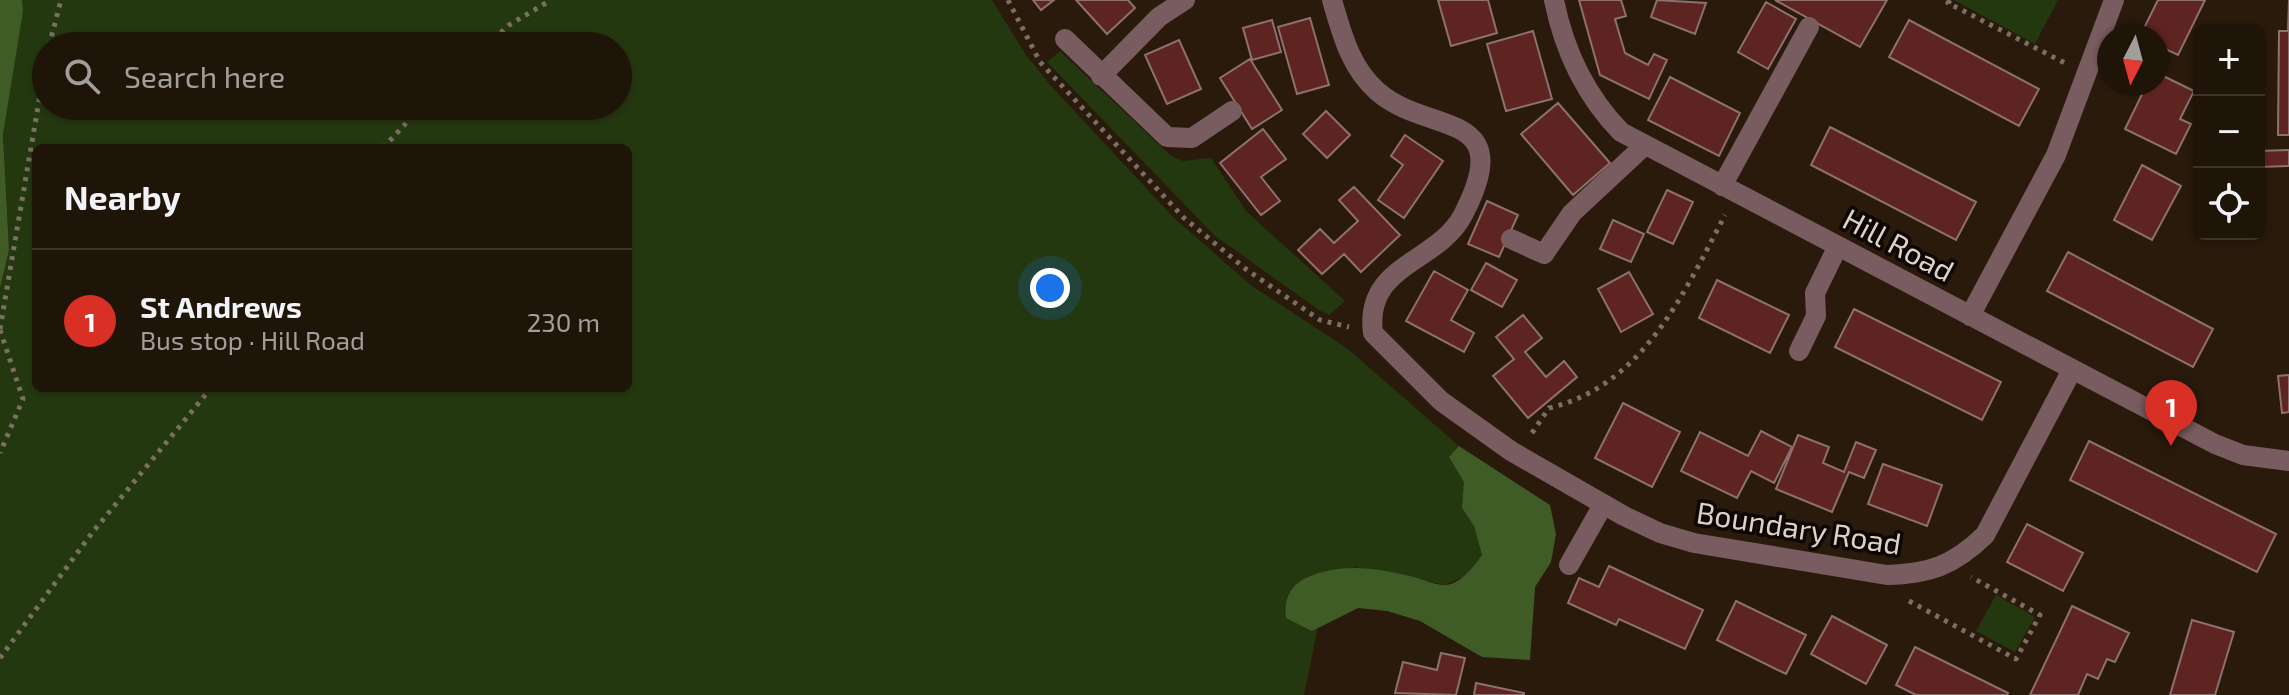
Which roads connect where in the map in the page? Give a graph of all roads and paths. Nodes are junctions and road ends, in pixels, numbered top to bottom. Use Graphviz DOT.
graph roads {
  1 [pos="61,0"];
  2 [pos="551,0"];
  3 [pos="1008,0"];
  4 [pos="1185,0"];
  5 [pos="1332,0"];
  6 [pos="1554,0"];
  7 [pos="1950,0"];
  8 [pos="2114,0"];
  9 [pos="1809,27"];
  10 [pos="53,32"];
  11 [pos="501,32"];
  12 [pos="1065,39"];
  13 [pos="2087,75"];
  14 [pos="1101,76"];
  15 [pos="1232,111"];
  16 [pos="36,120"];
  17 [pos="409,120"];
  18 [pos="387,144"];
  19 [pos="1645,145"];
  20 [pos="1729,189"];
  21 [pos="1511,239"];
  22 [pos="1838,246"];
  23 [pos="1970,316"];
  24 [pos="0,330"];
  25 [pos="1373,333"];
  26 [pos="1799,351"];
  27 [pos="2072,370"];
  28 [pos="208,392"];
  29 [pos="0,453"];
  30 [pos="1518,455"];
  31 [pos="2289,461"];
  32 [pos="1603,505"];
  33 [pos="1569,565"];
  34 [pos="1949,565"];
  35 [pos="1887,575"];
  36 [pos="0,658"];
  1 -- 10 [label="path"];
  2 -- 11 [label="path"];
  3 -- 25 [label="path"];
  4 -- 14 [label="street"];
  5 -- 25 [label="street"];
  6 -- 19 [label="street, Hill Road"];
  7 -- 13 [label="path"];
  8 -- 13 [label="street"];
  9 -- 20 [label="street"];
  12 -- 14 [label="street"];
  13 -- 23 [label="street"];
  14 -- 15 [label="street"];
  16 -- 24 [label="path"];
  17 -- 18 [label="path"];
  19 -- 20 [label="street, Hill Road"];
  19 -- 21 [label="street"];
  20 -- 22 [label="street, Hill Road"];
  20 -- 30 [label="path"];
  22 -- 23 [label="street, Hill Road"];
  22 -- 26 [label="street"];
  23 -- 27 [label="street, Hill Road"];
  24 -- 29 [label="path"];
  25 -- 30 [label="street, Boundary Road"];
  27 -- 31 [label="street, Hill Road"];
  27 -- 34 [label="street, Boundary Road"];
  28 -- 36 [label="path"];
  30 -- 32 [label="street, Boundary Road"];
  32 -- 33 [label="street"];
  32 -- 35 [label="street, Boundary Road"];
  34 -- 35 [label="street, Boundary Road"];
  34 -- 35 [label="path"];
}
